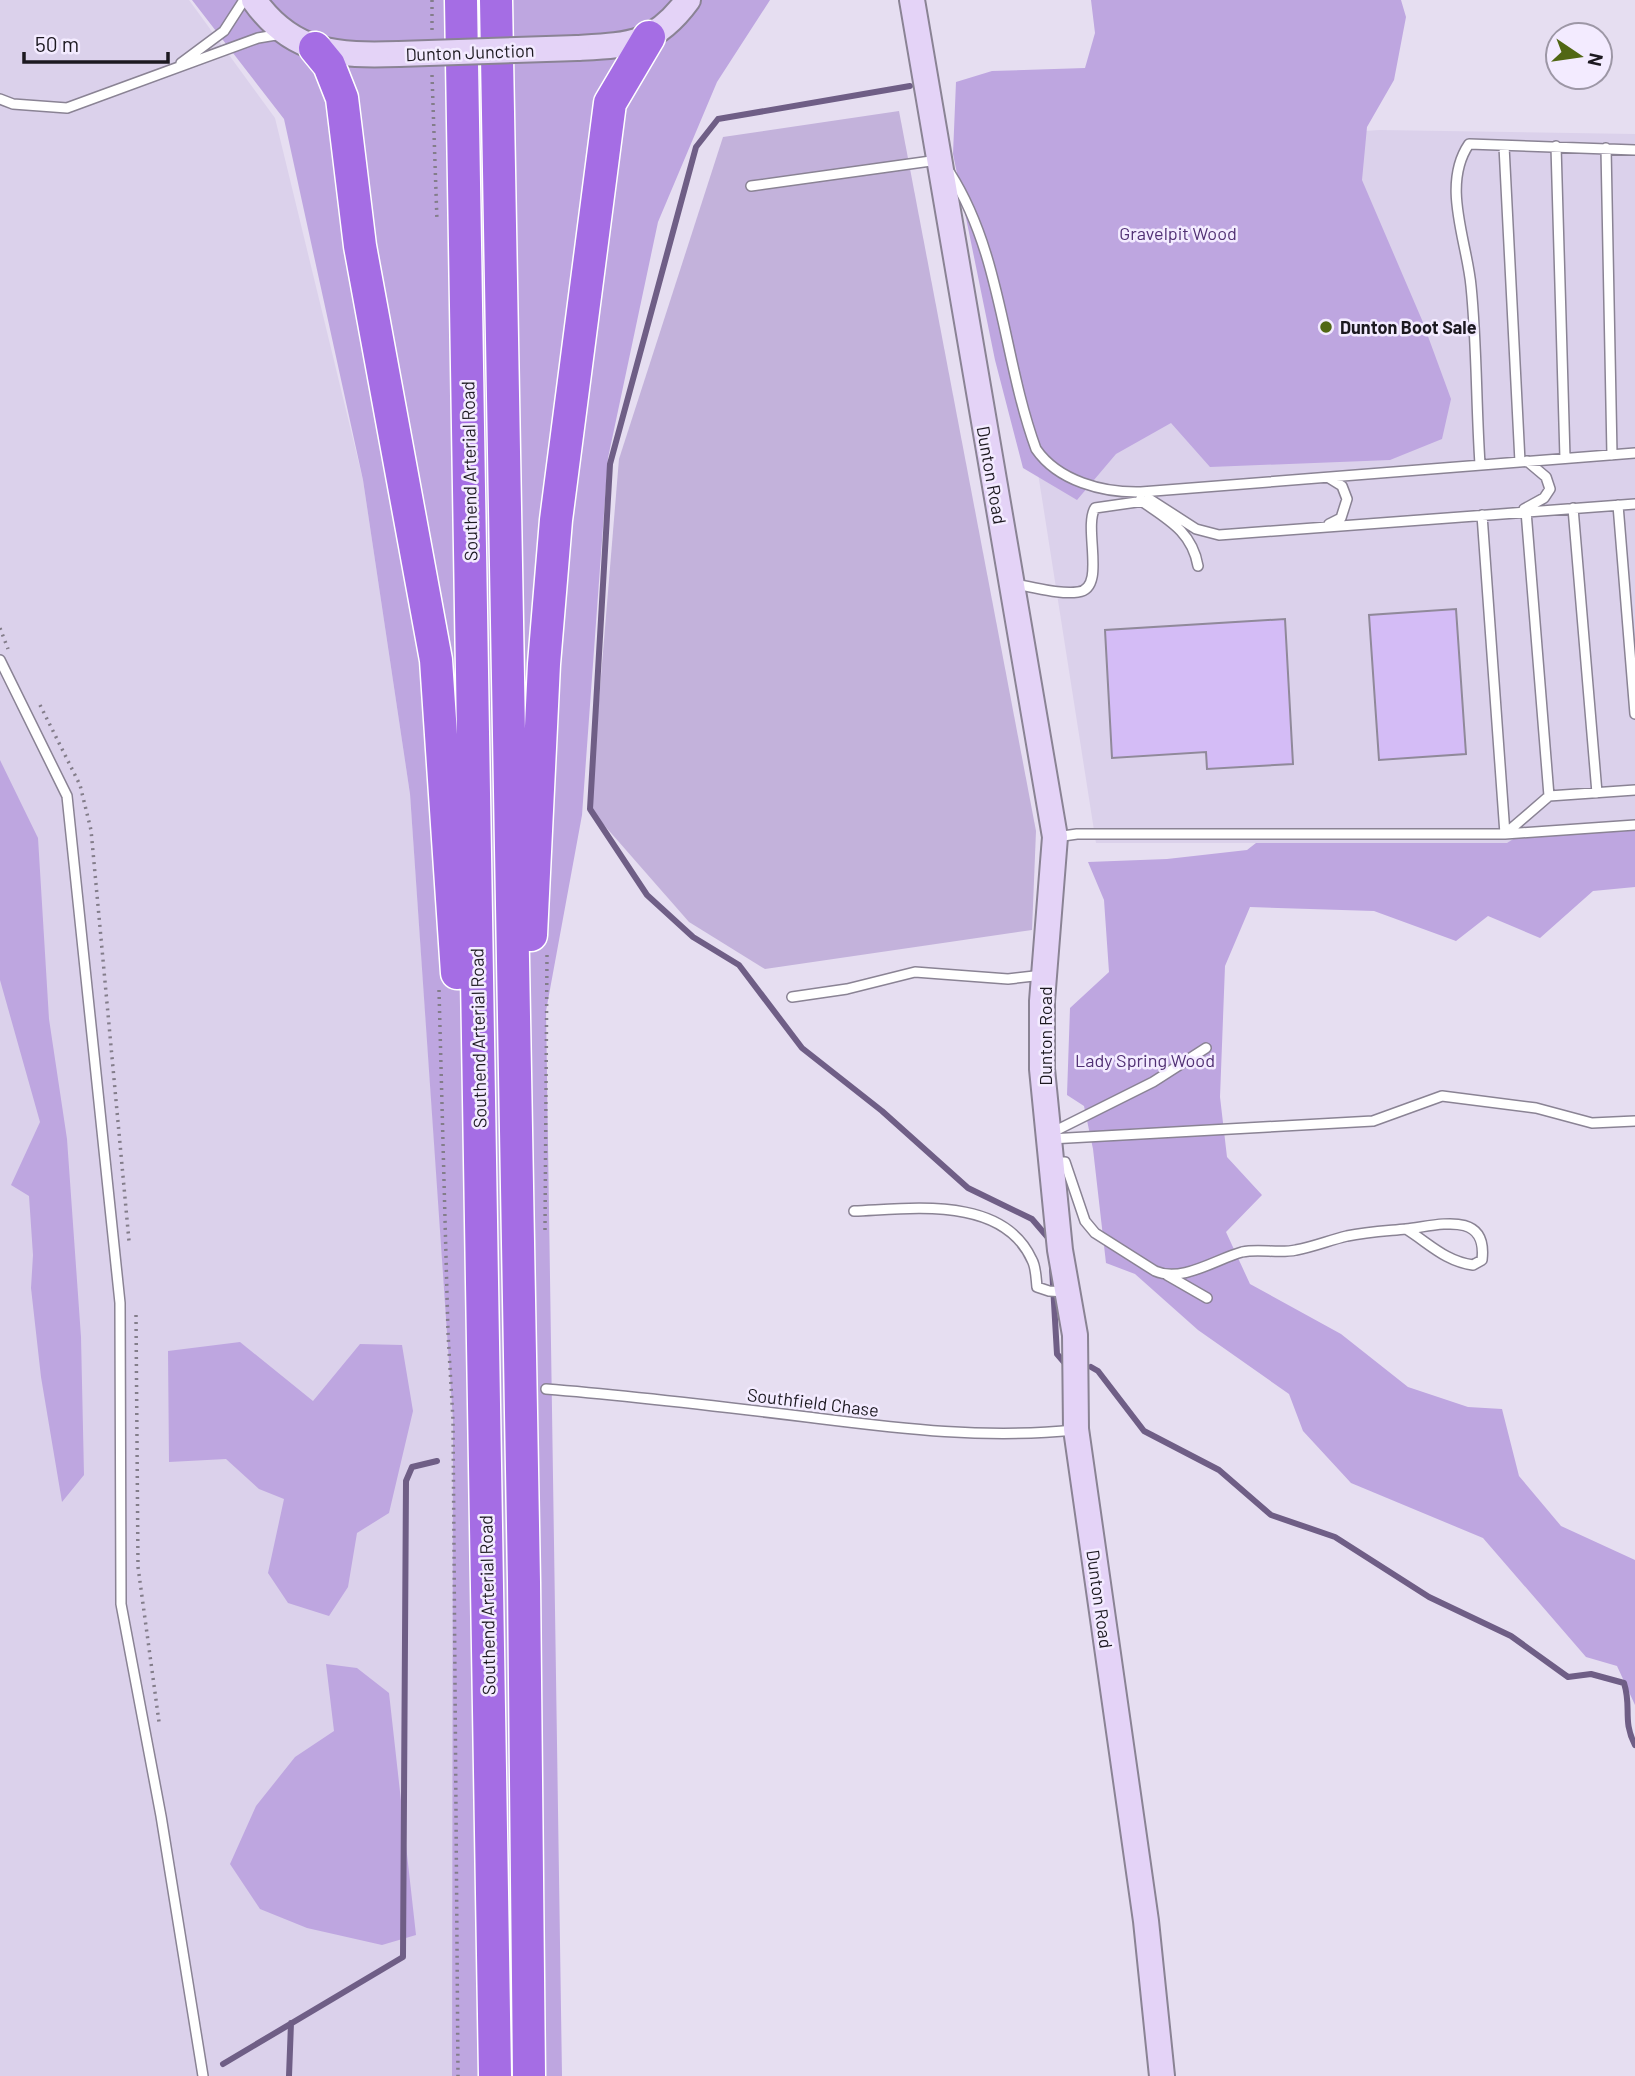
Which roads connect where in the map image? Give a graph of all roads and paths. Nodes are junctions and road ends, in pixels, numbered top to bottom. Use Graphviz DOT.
graph roads {
  1 [pos="244,0"];
  2 [pos="254,0"];
  3 [pos="461,0"];
  4 [pos="496,0"];
  5 [pos="688,0"];
  6 [pos="912,0"];
  7 [pos="284,34"];
  8 [pos="649,37"];
  9 [pos="315,48"];
  10 [pos="174,68"];
  11 [pos="0,99"];
  12 [pos="1504,146"];
  13 [pos="1556,146"];
  14 [pos="1606,148"];
  15 [pos="1635,150"];
  16 [pos="938,159"];
  17 [pos="751,186"];
  18 [pos="1635,453"];
  19 [pos="1612,455"];
  20 [pos="1565,458"];
  21 [pos="1524,461"];
  22 [pos="1480,464"];
  23 [pos="1327,477"];
  24 [pos="1140,500"];
  25 [pos="1635,504"];
  26 [pos="1618,505"];
  27 [pos="1573,508"];
  28 [pos="1526,511"];
  29 [pos="1516,512"];
  30 [pos="1482,515"];
  31 [pos="1321,527"];
  32 [pos="1198,566"];
  33 [pos="1011,583"];
  34 [pos="0,660"];
  35 [pos="1635,714"];
  36 [pos="1635,790"];
  37 [pos="1597,793"];
  38 [pos="1549,796"];
  39 [pos="1635,825"];
  40 [pos="1505,834"];
  41 [pos="1055,837"];
  42 [pos="548,944"];
  43 [pos="1044,975"];
  44 [pos="439,987"];
  45 [pos="792,997"];
  46 [pos="1206,1048"];
  47 [pos="1635,1121"];
  48 [pos="1050,1145"];
  49 [pos="854,1211"];
  50 [pos="1406,1229"];
  51 [pos="545,1235"];
  52 [pos="482,1274"];
  53 [pos="1165,1275"];
  54 [pos="1068,1292"];
  55 [pos="1207,1298"];
  56 [pos="533,1389"];
  57 [pos="1076,1429"];
  58 [pos="203,2076"];
  59 [pos="458,2076"];
  60 [pos="495,2076"];
  61 [pos="529,2076"];
  62 [pos="1162,2076"];
  1 -- 10 [label="lane"];
  2 -- 7 [label="street, Dunton Junction"];
  3 -- 52 [label="highway, Southend Arterial Road"];
  4 -- 56 [label="highway, Southend Arterial Road"];
  5 -- 8 [label="street, Dunton Junction"];
  6 -- 16 [label="street, Dunton Road"];
  7 -- 9 [label="street, Dunton Junction"];
  7 -- 10 [label="lane"];
  8 -- 9 [label="street, Dunton Junction, bridge"];
  8 -- 56 [label="highway"];
  9 -- 52 [label="highway"];
  10 -- 11 [label="lane"];
  12 -- 13 [label="lane"];
  12 -- 21 [label="lane"];
  12 -- 22 [label="lane"];
  13 -- 14 [label="lane"];
  13 -- 20 [label="lane"];
  14 -- 15 [label="lane"];
  14 -- 19 [label="lane"];
  16 -- 17 [label="lane"];
  16 -- 23 [label="lane"];
  16 -- 33 [label="street, Dunton Road"];
  18 -- 19 [label="lane"];
  19 -- 20 [label="lane"];
  20 -- 21 [label="lane"];
  21 -- 22 [label="lane"];
  21 -- 29 [label="lane"];
  22 -- 23 [label="lane"];
  23 -- 31 [label="lane"];
  24 -- 31 [label="lane"];
  24 -- 32 [label="lane"];
  24 -- 33 [label="lane"];
  25 -- 26 [label="lane"];
  26 -- 27 [label="lane"];
  26 -- 35 [label="lane"];
  27 -- 28 [label="lane"];
  27 -- 37 [label="lane"];
  28 -- 29 [label="lane"];
  28 -- 38 [label="lane"];
  29 -- 30 [label="lane"];
  30 -- 31 [label="lane"];
  30 -- 40 [label="lane"];
  33 -- 41 [label="street, Dunton Road"];
  34 -- 58 [label="lane"];
  36 -- 37 [label="lane"];
  37 -- 38 [label="lane"];
  38 -- 40 [label="lane"];
  39 -- 40 [label="lane"];
  40 -- 41 [label="lane"];
  41 -- 43 [label="street, Dunton Road"];
  42 -- 51 [label="path"];
  43 -- 45 [label="lane"];
  43 -- 48 [label="street, Dunton Road"];
  44 -- 59 [label="path"];
  46 -- 48 [label="lane"];
  47 -- 48 [label="lane"];
  48 -- 53 [label="lane"];
  48 -- 54 [label="street, Dunton Road"];
  49 -- 54 [label="lane"];
  50 -- 50 [label="lane"];
  50 -- 53 [label="lane"];
  52 -- 60 [label="highway, Southend Arterial Road"];
  53 -- 55 [label="lane"];
  54 -- 57 [label="street, Dunton Road"];
  56 -- 57 [label="lane, Southfield Chase"];
  56 -- 61 [label="highway, Southend Arterial Road"];
  57 -- 62 [label="street, Dunton Road"];
}
